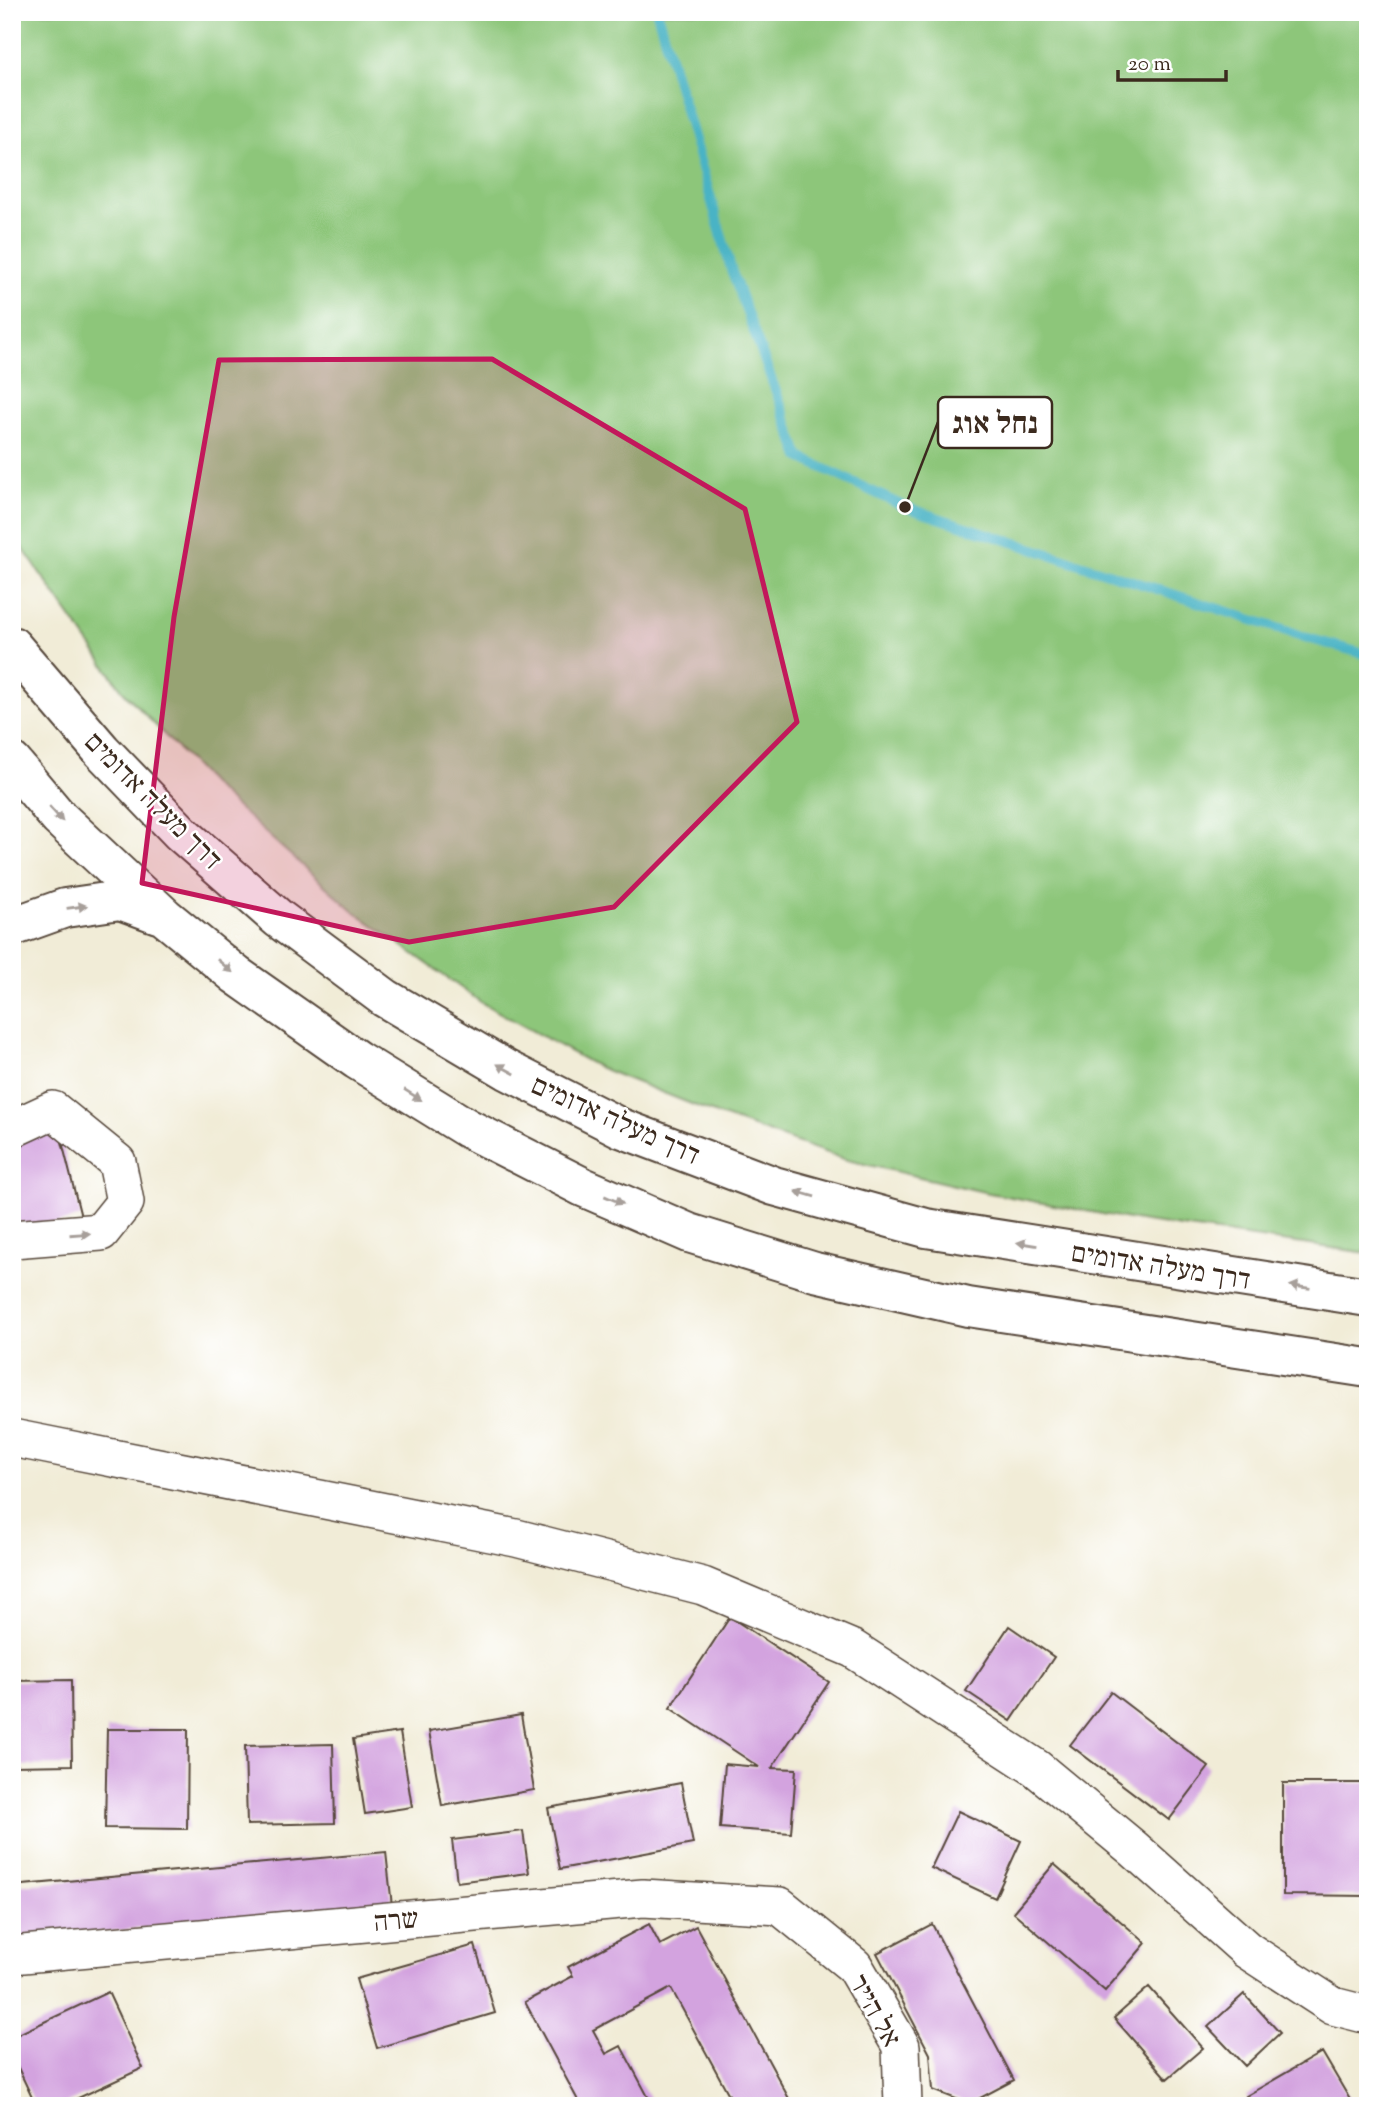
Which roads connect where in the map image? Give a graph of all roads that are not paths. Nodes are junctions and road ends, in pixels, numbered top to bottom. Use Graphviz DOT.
graph roads {
  1 [pos="12,646"];
  2 [pos="12,762"];
  3 [pos="165,917"];
  4 [pos="12,927"];
  5 [pos="12,1129"];
  6 [pos="12,1238"];
  7 [pos="1368,1297"];
  8 [pos="1368,1368"];
  9 [pos="12,1438"];
  10 [pos="780,1906"];
  11 [pos="12,1955"];
  12 [pos="1368,2015"];
  13 [pos="903,2106"];
  7 -- 1 [label="highway, דרך מעלה אדומים, one-way"];
  2 -- 3 [label="highway, one-way"];
  4 -- 3 [label="highway, one-way"];
  3 -- 8 [label="highway, one-way"];
  6 -- 5 [label="street, one-way"];
  9 -- 12 [label="street"];
  10 -- 11 [label="street, שרה"];
  10 -- 13 [label="street, אל הייר"];
}
